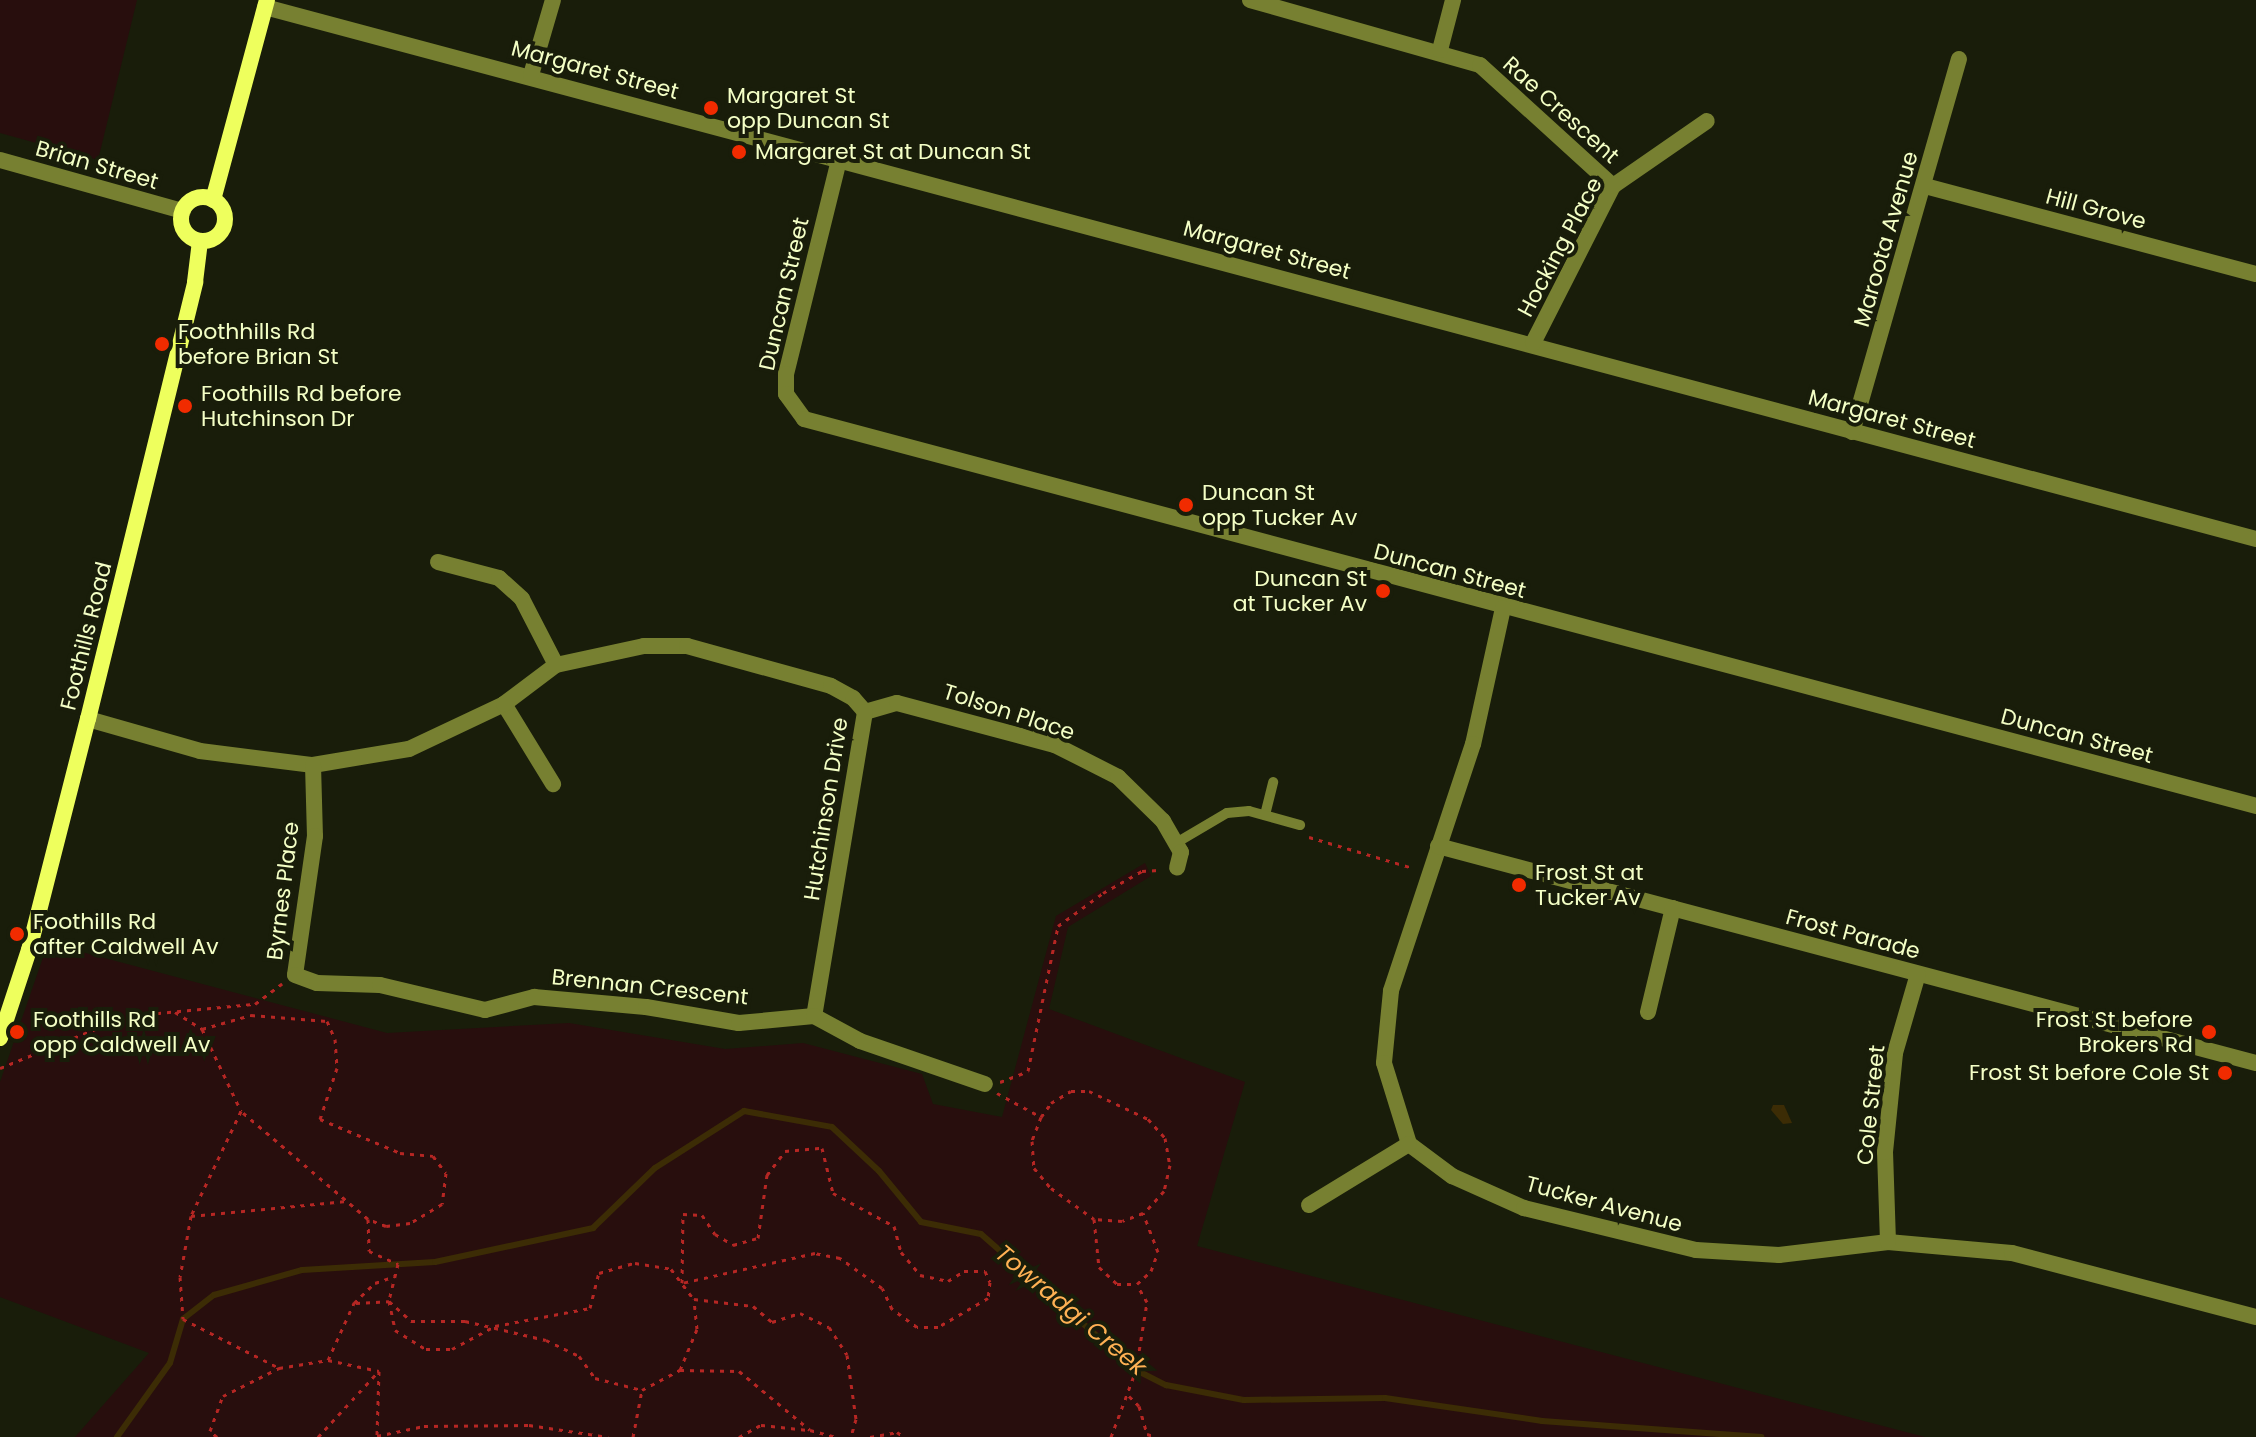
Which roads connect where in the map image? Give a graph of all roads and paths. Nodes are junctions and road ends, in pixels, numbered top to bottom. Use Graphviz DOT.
graph roads {
  1 [pos="553,0"];
  2 [pos="1250,0"];
  3 [pos="1453,0"];
  4 [pos="266,4"];
  5 [pos="1440,50"];
  6 [pos="1959,59"];
  7 [pos="531,75"];
  8 [pos="1707,121"];
  9 [pos="0,160"];
  10 [pos="839,160"];
  11 [pos="1613,186"];
  12 [pos="1925,186"];
  13 [pos="213,200"];
  14 [pos="183,211"];
  15 [pos="200,241"];
  16 [pos="2256,274"];
  17 [pos="1533,343"];
  18 [pos="1852,432"];
  19 [pos="2256,539"];
  20 [pos="438,562"];
  21 [pos="1503,608"];
  22 [pos="556,665"];
  23 [pos="504,704"];
  24 [pos="865,712"];
  25 [pos="88,719"];
  26 [pos="313,765"];
  27 [pos="1273,782"];
  28 [pos="553,784"];
  29 [pos="2256,806"];
  30 [pos="1265,815"];
  31 [pos="1300,825"];
  32 [pos="1309,836"];
  33 [pos="1176,843"];
  34 [pos="1438,846"];
  35 [pos="1177,868"];
  36 [pos="1429,873"];
  37 [pos="1673,908"];
  38 [pos="1918,974"];
  39 [pos="295,975"];
  40 [pos="255,1004"];
  41 [pos="175,1012"];
  42 [pos="1648,1012"];
  43 [pos="251,1015"];
  44 [pos="814,1016"];
  45 [pos="202,1029"];
  46 [pos="0,1038"];
  47 [pos="2256,1063"];
  48 [pos="0,1068"];
  49 [pos="985,1084"];
  50 [pos="241,1111"];
  51 [pos="1041,1117"];
  52 [pos="1409,1144"];
  53 [pos="347,1201"];
  54 [pos="1309,1205"];
  55 [pos="1143,1213"];
  56 [pos="191,1216"];
  57 [pos="368,1219"];
  58 [pos="1094,1219"];
  59 [pos="1888,1242"];
  60 [pos="395,1276"];
  61 [pos="682,1283"];
  62 [pos="1137,1284"];
  63 [pos="694,1299"];
  64 [pos="389,1301"];
  65 [pos="354,1303"];
  66 [pos="2256,1317"];
  67 [pos="495,1326"];
  68 [pos="328,1360"];
  69 [pos="279,1368"];
  70 [pos="680,1370"];
  71 [pos="379,1371"];
  72 [pos="642,1390"];
  73 [pos="1129,1396"];
  74 [pos="810,1430"];
  75 [pos="217,1437"];
  76 [pos="318,1437"];
  77 [pos="608,1437"];
  78 [pos="633,1437"];
  79 [pos="739,1437"];
  80 [pos="837,1437"];
  81 [pos="851,1437"];
  82 [pos="870,1437"];
  83 [pos="904,1437"];
  84 [pos="1113,1437"];
  85 [pos="1156,1437"];
  1 -- 7 [label="street"];
  2 -- 5 [label="street, Rae Crescent"];
  3 -- 5 [label="street"];
  4 -- 7 [label="street, Margaret Street"];
  4 -- 13 [label="main road"];
  5 -- 11 [label="street, Rae Crescent"];
  6 -- 12 [label="street, Maroota Avenue"];
  7 -- 10 [label="street, Margaret Street"];
  8 -- 11 [label="street, Hocking Place"];
  9 -- 14 [label="street, Brian Street"];
  10 -- 17 [label="street, Margaret Street"];
  10 -- 21 [label="street, Duncan Street"];
  11 -- 17 [label="street, Hocking Place"];
  12 -- 16 [label="street, Hill Grove"];
  12 -- 18 [label="street, Maroota Avenue"];
  13 -- 14 [label="main road"];
  13 -- 15 [label="main road"];
  14 -- 15 [label="main road"];
  15 -- 25 [label="main road, Foothills Road"];
  17 -- 18 [label="street, Margaret Street"];
  18 -- 19 [label="street, Margaret Street"];
  20 -- 22 [label="street"];
  21 -- 29 [label="street, Duncan Street"];
  21 -- 34 [label="street"];
  22 -- 23 [label="street, Hutchinson Drive"];
  22 -- 24 [label="street, Hutchinson Drive"];
  23 -- 26 [label="street, Hutchinson Drive"];
  23 -- 28 [label="street"];
  24 -- 33 [label="street, Tolson Place"];
  24 -- 44 [label="street, Hutchinson Drive"];
  25 -- 26 [label="street, Hutchinson Drive"];
  25 -- 46 [label="main road, Foothills Road"];
  26 -- 39 [label="street, Byrnes Place"];
  27 -- 30 [label="lane"];
  30 -- 31 [label="lane"];
  30 -- 33 [label="lane"];
  32 -- 36 [label="path"];
  33 -- 35 [label="street"];
  34 -- 36 [label="street"];
  34 -- 37 [label="street, Frost Parade"];
  35 -- 49 [label="path"];
  36 -- 52 [label="street"];
  37 -- 38 [label="street, Frost Parade"];
  37 -- 42 [label="street"];
  38 -- 47 [label="street, Frost Parade"];
  38 -- 59 [label="street, Cole Street"];
  39 -- 40 [label="path"];
  39 -- 44 [label="street, Brennan Crescent"];
  40 -- 41 [label="path"];
  40 -- 43 [label="path"];
  41 -- 45 [label="path"];
  41 -- 48 [label="path"];
  43 -- 45 [label="path"];
  43 -- 57 [label="path"];
  44 -- 49 [label="street"];
  45 -- 50 [label="path"];
  49 -- 51 [label="path"];
  50 -- 53 [label="path"];
  50 -- 56 [label="path"];
  51 -- 55 [label="path"];
  51 -- 58 [label="path"];
  52 -- 54 [label="street"];
  52 -- 59 [label="street, Tucker Avenue"];
  53 -- 56 [label="path"];
  53 -- 57 [label="path"];
  55 -- 58 [label="path"];
  55 -- 62 [label="path"];
  56 -- 69 [label="path"];
  57 -- 60 [label="path"];
  58 -- 62 [label="path"];
  59 -- 66 [label="street, Tucker Avenue"];
  60 -- 64 [label="path"];
  60 -- 65 [label="path"];
  61 -- 61 [label="path"];
  61 -- 63 [label="path"];
  61 -- 67 [label="path"];
  62 -- 73 [label="path"];
  63 -- 70 [label="path"];
  63 -- 81 [label="path"];
  64 -- 65 [label="path"];
  64 -- 67 [label="path"];
  64 -- 67 [label="path"];
  65 -- 68 [label="path"];
  67 -- 72 [label="path"];
  68 -- 69 [label="path"];
  68 -- 71 [label="path"];
  69 -- 75 [label="path"];
  70 -- 72 [label="path"];
  70 -- 74 [label="path"];
  71 -- 76 [label="path"];
  71 -- 77 [label="path"];
  72 -- 78 [label="path"];
  73 -- 84 [label="path"];
  73 -- 85 [label="path"];
  74 -- 79 [label="path"];
  74 -- 80 [label="path"];
  82 -- 83 [label="path"];
}
